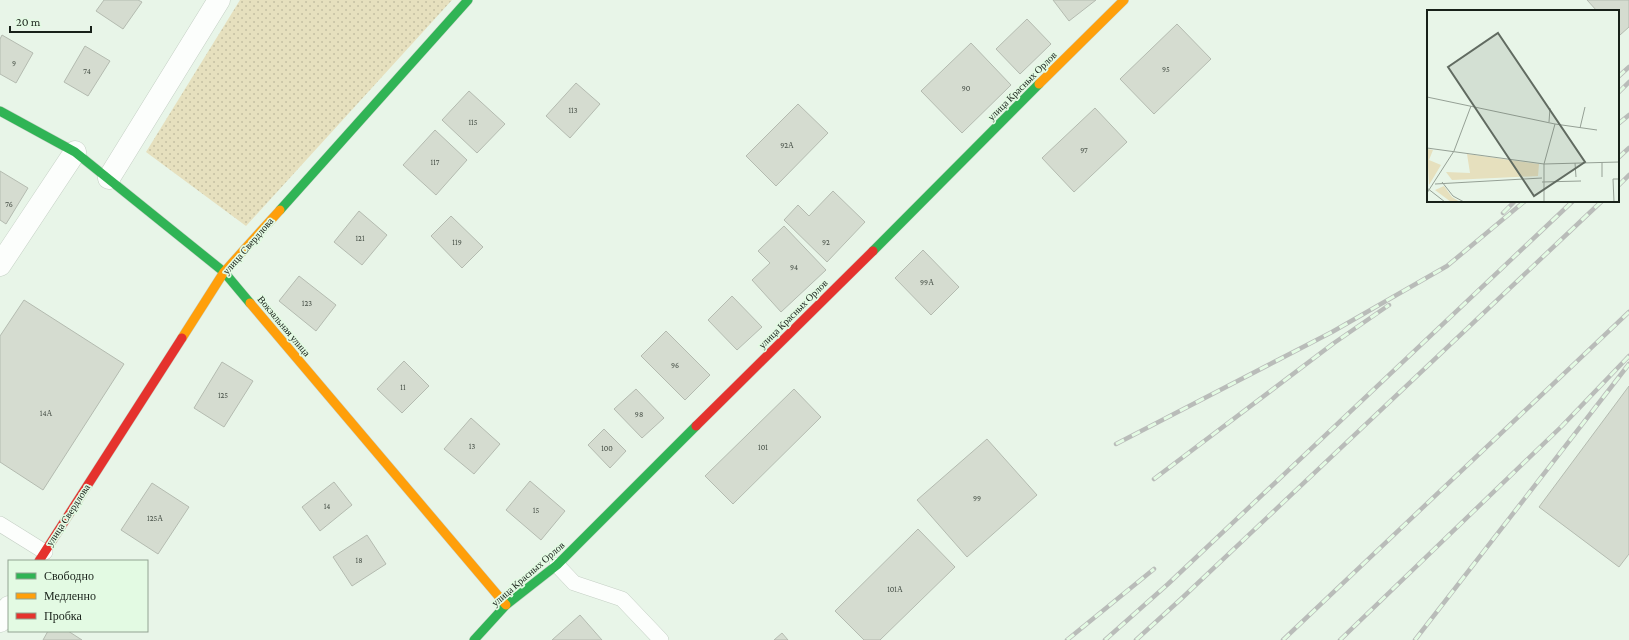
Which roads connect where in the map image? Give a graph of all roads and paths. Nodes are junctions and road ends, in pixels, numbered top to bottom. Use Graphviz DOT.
graph roads {
  1 [pos="219,0"];
  2 [pos="468,0"];
  3 [pos="1124,0"];
  4 [pos="0,111"];
  5 [pos="76,152"];
  6 [pos="109,178"];
  7 [pos="0,265"];
  8 [pos="224,272"];
  9 [pos="0,524"];
  10 [pos="42,556"];
  11 [pos="557,565"];
  12 [pos="506,605"];
  13 [pos="8,609"];
  14 [pos="0,621"];
  15 [pos="474,640"];
  16 [pos="661,640"];
  1 -- 6 [label="street"];
  2 -- 8 [label="street, улица Свердлова"];
  3 -- 11 [label="street, улица Красных Орлов"];
  4 -- 5 [label="street, Вокзальная улица"];
  5 -- 6 [label="street, Вокзальная улица"];
  5 -- 7 [label="street"];
  6 -- 8 [label="street, Вокзальная улица"];
  8 -- 10 [label="street, улица Свердлова"];
  8 -- 12 [label="street, Вокзальная улица"];
  9 -- 10 [label="lane"];
  11 -- 12 [label="street, улица Красных Орлов"];
  11 -- 16 [label="lane"];
  12 -- 15 [label="street, улица Красных Орлов"];
  13 -- 14 [label="street"];
}
